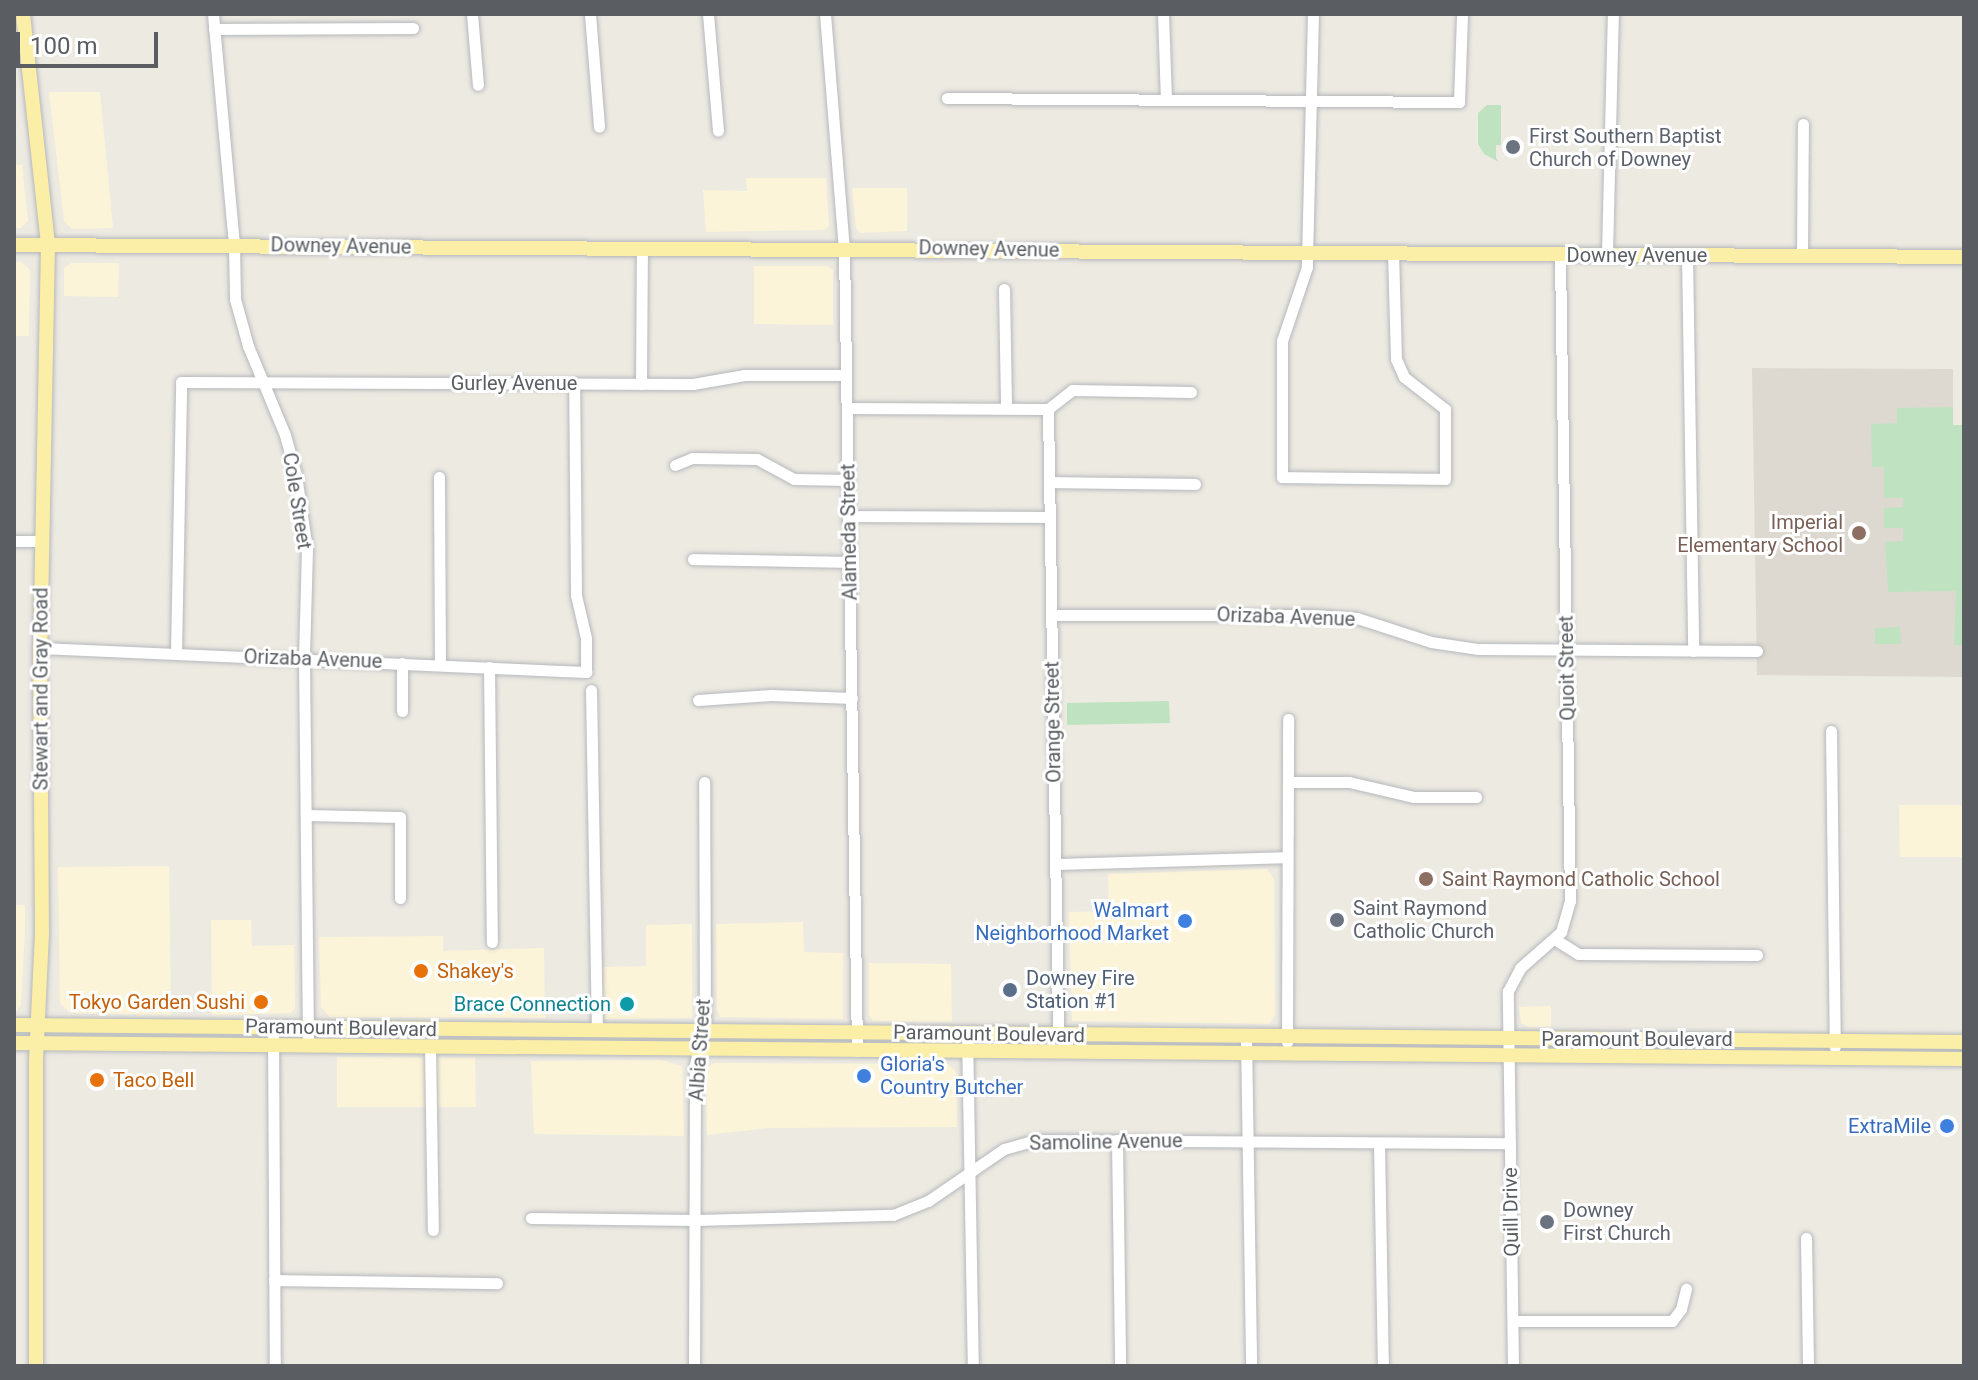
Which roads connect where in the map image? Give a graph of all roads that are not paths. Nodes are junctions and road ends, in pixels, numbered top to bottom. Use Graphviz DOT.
graph roads {
  1 [pos="23,14"];
  2 [pos="213,14"];
  3 [pos="472,14"];
  4 [pos="590,14"];
  5 [pos="708,14"];
  6 [pos="825,14"];
  7 [pos="1163,14"];
  8 [pos="1313,14"];
  9 [pos="1462,14"];
  10 [pos="1613,14"];
  11 [pos="413,28"];
  12 [pos="214,29"];
  13 [pos="478,85"];
  14 [pos="947,98"];
  15 [pos="1166,100"];
  16 [pos="1309,101"];
  17 [pos="1803,124"];
  18 [pos="599,127"];
  19 [pos="718,131"];
  20 [pos="14,245"];
  21 [pos="48,245"];
  22 [pos="234,245"];
  23 [pos="642,248"];
  24 [pos="844,248"];
  25 [pos="1307,251"];
  26 [pos="1393,253"];
  27 [pos="1607,254"];
  28 [pos="1687,254"];
  29 [pos="1560,255"];
  30 [pos="1802,256"];
  31 [pos="1964,257"];
  32 [pos="1004,289"];
  33 [pos="846,375"];
  34 [pos="264,382"];
  35 [pos="574,383"];
  36 [pos="641,384"];
  37 [pos="1191,392"];
  38 [pos="847,408"];
  39 [pos="1006,408"];
  40 [pos="1048,409"];
  41 [pos="675,465"];
  42 [pos="439,477"];
  43 [pos="848,480"];
  44 [pos="1049,482"];
  45 [pos="1195,484"];
  46 [pos="849,516"];
  47 [pos="1050,517"];
  48 [pos="14,541"];
  49 [pos="42,541"];
  50 [pos="693,559"];
  51 [pos="849,562"];
  52 [pos="1051,615"];
  53 [pos="40,648"];
  54 [pos="1566,650"];
  55 [pos="1693,651"];
  56 [pos="1757,651"];
  57 [pos="176,653"];
  58 [pos="304,659"];
  59 [pos="402,663"];
  60 [pos="440,665"];
  61 [pos="489,667"];
  62 [pos="591,690"];
  63 [pos="852,698"];
  64 [pos="698,700"];
  65 [pos="402,711"];
  66 [pos="1288,719"];
  67 [pos="1831,731"];
  68 [pos="704,782"];
  69 [pos="1288,782"];
  70 [pos="1476,797"];
  71 [pos="306,815"];
  72 [pos="1286,857"];
  73 [pos="1055,864"];
  74 [pos="400,898"];
  75 [pos="1556,940"];
  76 [pos="492,942"];
  77 [pos="1757,955"];
  78 [pos="14,1025"];
  79 [pos="38,1025"];
  80 [pos="273,1028"];
  81 [pos="308,1028"];
  82 [pos="597,1030"];
  83 [pos="702,1031"];
  84 [pos="857,1033"];
  85 [pos="967,1033"];
  86 [pos="1058,1035"];
  87 [pos="1246,1038"];
  88 [pos="1287,1038"];
  89 [pos="1509,1038"];
  90 [pos="1835,1039"];
  91 [pos="1964,1042"];
  92 [pos="14,1043"];
  93 [pos="37,1044"];
  94 [pos="273,1046"];
  95 [pos="308,1046"];
  96 [pos="430,1047"];
  97 [pos="698,1050"];
  98 [pos="857,1051"];
  99 [pos="968,1052"];
  100 [pos="1029,1053"];
  101 [pos="1246,1056"];
  102 [pos="1287,1057"];
  103 [pos="1509,1058"];
  104 [pos="1835,1059"];
  105 [pos="1964,1059"];
  106 [pos="1117,1140"];
  107 [pos="1248,1141"];
  108 [pos="1379,1143"];
  109 [pos="1510,1143"];
  110 [pos="970,1173"];
  111 [pos="531,1218"];
  112 [pos="696,1220"];
  113 [pos="433,1230"];
  114 [pos="1806,1238"];
  115 [pos="274,1280"];
  116 [pos="497,1283"];
  117 [pos="1686,1289"];
  118 [pos="1513,1321"];
  119 [pos="36,1366"];
  120 [pos="275,1366"];
  121 [pos="694,1366"];
  122 [pos="973,1366"];
  123 [pos="1120,1366"];
  124 [pos="1251,1366"];
  125 [pos="1383,1366"];
  126 [pos="1513,1366"];
  127 [pos="1808,1366"];
  1 -- 21 [label="main road, Stewart and Gray Road"];
  2 -- 12 [label="street, Cole Street"];
  3 -- 13 [label="street"];
  4 -- 18 [label="street"];
  5 -- 19 [label="street"];
  6 -- 24 [label="street, Alameda Street"];
  7 -- 15 [label="street"];
  8 -- 16 [label="street"];
  9 -- 16 [label="street"];
  10 -- 27 [label="street"];
  11 -- 12 [label="street"];
  12 -- 22 [label="street, Cole Street"];
  14 -- 15 [label="street"];
  15 -- 16 [label="street"];
  16 -- 25 [label="street"];
  17 -- 30 [label="street"];
  20 -- 21 [label="main road, Downey Avenue"];
  21 -- 22 [label="main road, Downey Avenue"];
  21 -- 49 [label="main road, Stewart and Gray Road"];
  22 -- 23 [label="main road, Downey Avenue"];
  22 -- 34 [label="street, Cole Street"];
  23 -- 24 [label="main road, Downey Avenue"];
  23 -- 36 [label="street"];
  24 -- 25 [label="main road, Downey Avenue"];
  24 -- 33 [label="street, Alameda Street"];
  25 -- 26 [label="main road, Downey Avenue"];
  25 -- 26 [label="street"];
  26 -- 29 [label="main road, Downey Avenue"];
  27 -- 28 [label="main road, Downey Avenue"];
  27 -- 29 [label="main road, Downey Avenue"];
  28 -- 30 [label="main road, Downey Avenue"];
  28 -- 55 [label="street"];
  29 -- 54 [label="street, Quoit Street"];
  30 -- 31 [label="main road, Downey Avenue"];
  32 -- 39 [label="street"];
  33 -- 36 [label="street, Gurley Avenue"];
  33 -- 38 [label="street, Alameda Street"];
  34 -- 35 [label="street, Gurley Avenue"];
  34 -- 57 [label="street, Gurley Avenue"];
  34 -- 58 [label="street, Cole Street"];
  35 -- 36 [label="street, Gurley Avenue"];
  35 -- 61 [label="street, Orizaba Avenue"];
  37 -- 40 [label="street"];
  38 -- 39 [label="street"];
  38 -- 43 [label="street, Alameda Street"];
  39 -- 40 [label="street"];
  40 -- 44 [label="street, Orange Street"];
  41 -- 43 [label="street"];
  42 -- 60 [label="street"];
  43 -- 46 [label="street, Alameda Street"];
  44 -- 45 [label="street"];
  44 -- 47 [label="street, Orange Street"];
  46 -- 47 [label="street"];
  46 -- 51 [label="street, Alameda Street"];
  47 -- 52 [label="street, Orange Street"];
  48 -- 49 [label="street"];
  49 -- 53 [label="main road, Stewart and Gray Road"];
  50 -- 51 [label="street"];
  51 -- 63 [label="street, Alameda Street"];
  52 -- 54 [label="street, Orizaba Avenue"];
  52 -- 73 [label="street, Orange Street"];
  53 -- 57 [label="street, Orizaba Avenue"];
  53 -- 79 [label="main road, Stewart and Gray Road"];
  54 -- 55 [label="street, Orizaba Avenue"];
  54 -- 75 [label="street, Quoit Street"];
  55 -- 56 [label="street, Orizaba Avenue"];
  57 -- 58 [label="street, Orizaba Avenue"];
  58 -- 59 [label="street, Orizaba Avenue"];
  58 -- 71 [label="street, Cole Street"];
  59 -- 60 [label="street, Orizaba Avenue"];
  59 -- 65 [label="street"];
  60 -- 61 [label="street, Orizaba Avenue"];
  61 -- 76 [label="street"];
  62 -- 82 [label="street"];
  63 -- 64 [label="street"];
  63 -- 84 [label="street, Alameda Street"];
  66 -- 69 [label="street"];
  67 -- 90 [label="street"];
  68 -- 83 [label="street, Albia Street"];
  69 -- 70 [label="street"];
  69 -- 72 [label="street"];
  71 -- 74 [label="street"];
  71 -- 81 [label="street, Cole Street"];
  72 -- 73 [label="street"];
  72 -- 88 [label="street"];
  73 -- 86 [label="street, Orange Street"];
  75 -- 77 [label="street"];
  75 -- 89 [label="street"];
  78 -- 79 [label="main road, Paramount Boulevard"];
  79 -- 80 [label="main road, Paramount Boulevard"];
  79 -- 93 [label="main road, Stewart and Gray Road"];
  80 -- 81 [label="main road, Paramount Boulevard"];
  80 -- 94 [label="street"];
  81 -- 82 [label="main road, Paramount Boulevard"];
  81 -- 95 [label="street, Cole Street"];
  82 -- 83 [label="main road, Paramount Boulevard"];
  83 -- 84 [label="main road, Paramount Boulevard"];
  83 -- 97 [label="street, Albia Street"];
  84 -- 85 [label="main road, Paramount Boulevard"];
  84 -- 98 [label="street, Alameda Street"];
  85 -- 86 [label="main road, Paramount Boulevard"];
  85 -- 99 [label="street"];
  86 -- 87 [label="main road, Paramount Boulevard"];
  86 -- 100 [label="main road"];
  87 -- 88 [label="main road, Paramount Boulevard"];
  87 -- 101 [label="street"];
  88 -- 89 [label="main road, Paramount Boulevard"];
  88 -- 102 [label="street"];
  89 -- 90 [label="main road, Paramount Boulevard"];
  89 -- 103 [label="street"];
  90 -- 91 [label="main road, Paramount Boulevard"];
  90 -- 104 [label="street"];
  92 -- 93 [label="main road, Paramount Boulevard"];
  93 -- 94 [label="main road, Paramount Boulevard"];
  93 -- 119 [label="main road, Stewart and Gray Road"];
  94 -- 95 [label="main road, Paramount Boulevard"];
  94 -- 115 [label="street"];
  95 -- 96 [label="main road, Paramount Boulevard"];
  96 -- 97 [label="main road, Paramount Boulevard"];
  96 -- 113 [label="street"];
  97 -- 98 [label="main road, Paramount Boulevard"];
  97 -- 112 [label="street, Albia Street"];
  98 -- 99 [label="main road, Paramount Boulevard"];
  99 -- 100 [label="main road, Paramount Boulevard"];
  99 -- 110 [label="street"];
  100 -- 101 [label="main road, Paramount Boulevard"];
  101 -- 102 [label="main road, Paramount Boulevard"];
  101 -- 107 [label="street"];
  102 -- 103 [label="main road, Paramount Boulevard"];
  103 -- 104 [label="main road, Paramount Boulevard"];
  103 -- 109 [label="street, Quill Drive"];
  104 -- 105 [label="main road, Paramount Boulevard"];
  106 -- 107 [label="street, Samoline Avenue"];
  106 -- 110 [label="street, Samoline Avenue"];
  106 -- 123 [label="street"];
  107 -- 108 [label="street, Samoline Avenue"];
  107 -- 124 [label="street"];
  108 -- 109 [label="street, Samoline Avenue"];
  108 -- 125 [label="street"];
  109 -- 118 [label="street, Quill Drive"];
  110 -- 112 [label="street, Samoline Avenue"];
  110 -- 122 [label="street"];
  111 -- 112 [label="street, Samoline Avenue"];
  112 -- 121 [label="street, Albia Street"];
  114 -- 127 [label="street"];
  115 -- 116 [label="street"];
  115 -- 120 [label="street"];
  117 -- 118 [label="street"];
  118 -- 126 [label="street, Quill Drive"];
}
